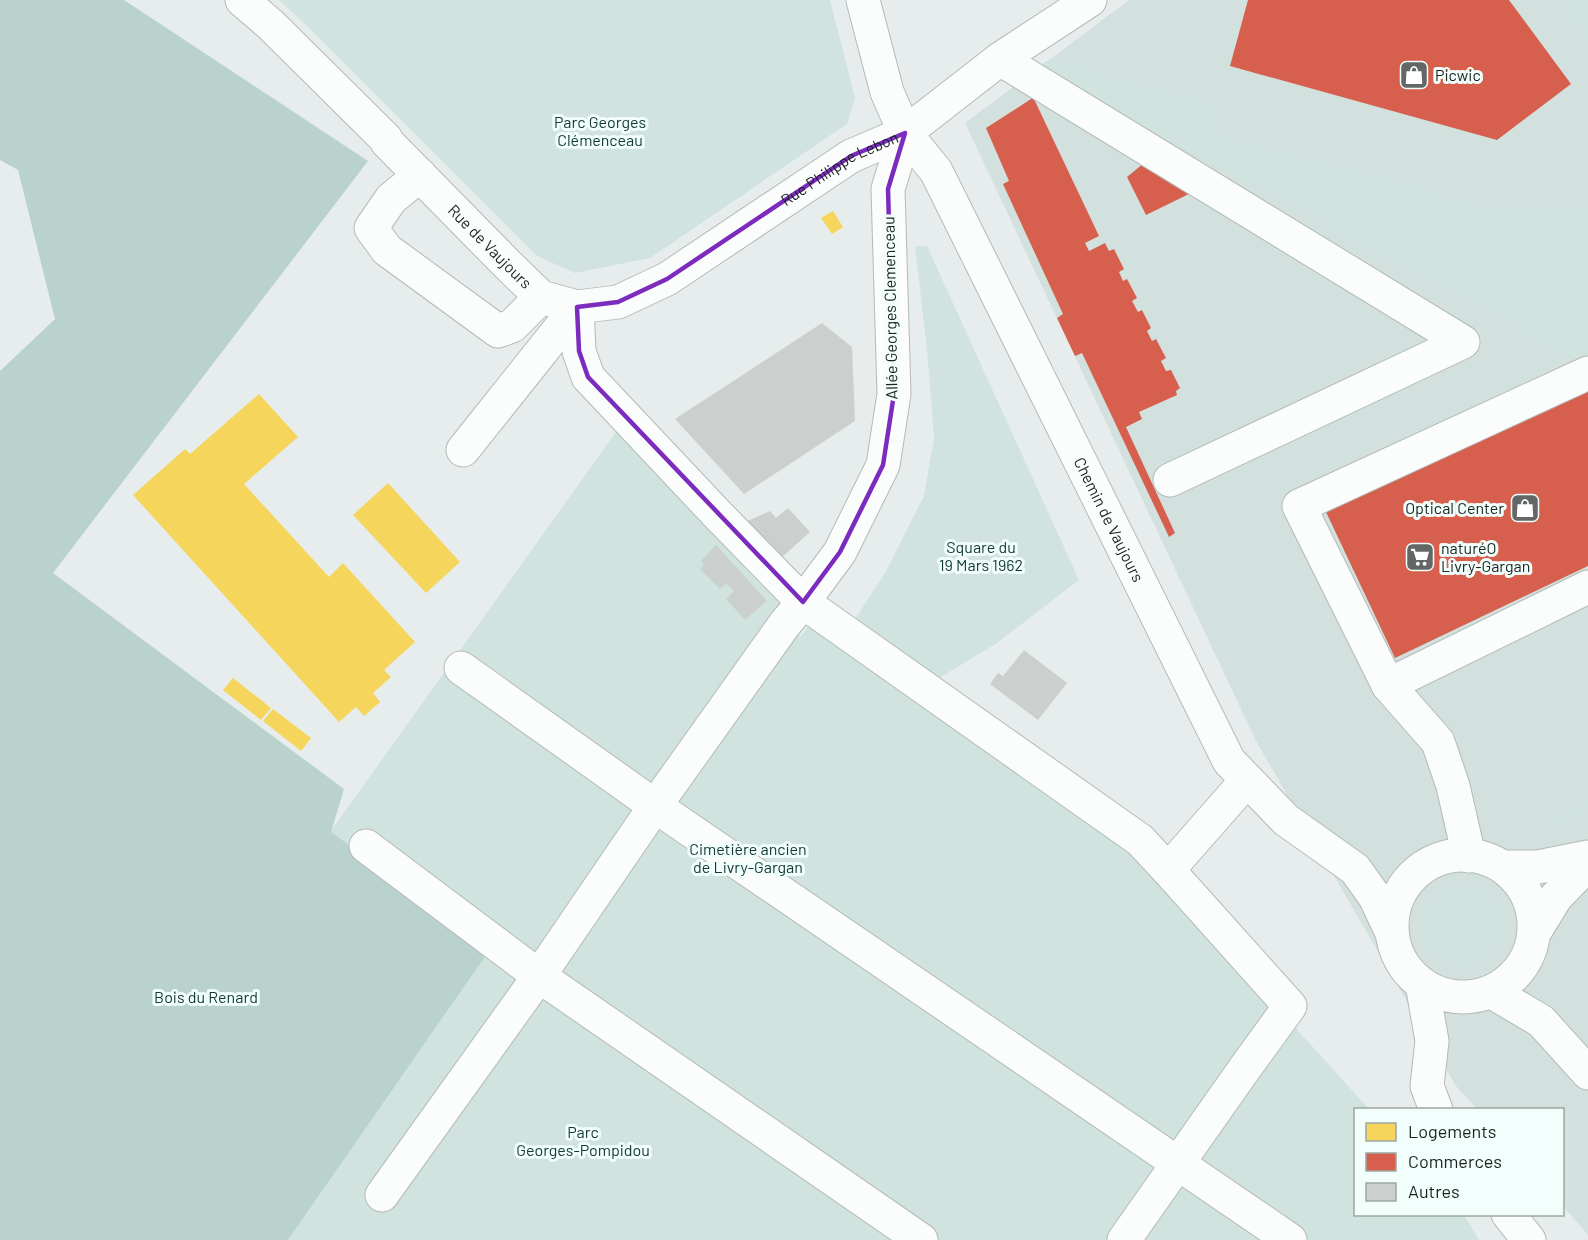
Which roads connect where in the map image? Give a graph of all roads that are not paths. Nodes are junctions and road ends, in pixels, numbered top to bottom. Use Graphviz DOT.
graph roads {
  1 [pos="242,0"];
  2 [pos="863,0"];
  3 [pos="1090,0"];
  4 [pos="1000,59"];
  5 [pos="905,133"];
  6 [pos="420,175"];
  7 [pos="541,297"];
  8 [pos="577,307"];
  9 [pos="1588,373"];
  10 [pos="463,450"];
  11 [pos="1170,480"];
  12 [pos="1588,587"];
  13 [pos="803,602"];
  14 [pos="462,668"];
  15 [pos="1388,685"];
  16 [pos="1247,780"];
  17 [pos="655,806"];
  18 [pos="366,846"];
  19 [pos="1469,856"];
  20 [pos="1588,856"];
  21 [pos="1431,862"];
  22 [pos="1588,864"];
  23 [pos="1504,867"];
  24 [pos="1355,869"];
  25 [pos="1168,870"];
  26 [pos="1392,933"];
  27 [pos="1534,933"];
  28 [pos="539,976"];
  29 [pos="1422,984"];
  30 [pos="1479,995"];
  31 [pos="1432,1041"];
  32 [pos="1588,1073"];
  33 [pos="1435,1108"];
  34 [pos="1179,1163"];
  35 [pos="382,1195"];
  36 [pos="1509,1216"];
  37 [pos="921,1240"];
  38 [pos="1124,1240"];
  39 [pos="1290,1240"];
  40 [pos="1530,1240"];
  1 -- 6 [label="street, Rue de Vaujours"];
  2 -- 5 [label="street"];
  3 -- 4 [label="street, Rue Philippe Lebon"];
  4 -- 5 [label="street, Rue Philippe Lebon"];
  4 -- 11 [label="street"];
  5 -- 8 [label="street, Rue Philippe Lebon"];
  5 -- 13 [label="street, Allée Georges Clemenceau"];
  5 -- 16 [label="street, Chemin de Vaujours"];
  6 -- 7 [label="street, Rue de Vaujours"];
  6 -- 7 [label="street"];
  7 -- 8 [label="street, Rue de Vaujours"];
  8 -- 10 [label="street"];
  8 -- 13 [label="street"];
  9 -- 15 [label="street"];
  12 -- 15 [label="street"];
  13 -- 17 [label="street, Allée Georges Clemenceau"];
  13 -- 25 [label="street"];
  14 -- 17 [label="street"];
  15 -- 19 [label="street"];
  16 -- 24 [label="street, Chemin de Vaujours"];
  16 -- 25 [label="street"];
  17 -- 28 [label="street, Allée Georges Clemenceau"];
  17 -- 34 [label="street"];
  18 -- 28 [label="street"];
  19 -- 21 [label="street"];
  19 -- 23 [label="street"];
  20 -- 23 [label="street"];
  21 -- 24 [label="street"];
  21 -- 26 [label="street"];
  22 -- 27 [label="street"];
  23 -- 27 [label="street"];
  24 -- 26 [label="street, Chemin de Vaujours"];
  25 -- 34 [label="street"];
  26 -- 29 [label="street"];
  27 -- 30 [label="street"];
  28 -- 35 [label="street, Allée Georges Clemenceau"];
  28 -- 37 [label="street"];
  29 -- 30 [label="street"];
  29 -- 31 [label="street"];
  30 -- 31 [label="street"];
  30 -- 32 [label="street"];
  31 -- 33 [label="street"];
  34 -- 38 [label="street"];
  34 -- 39 [label="street"];
  36 -- 40 [label="street"];
}
